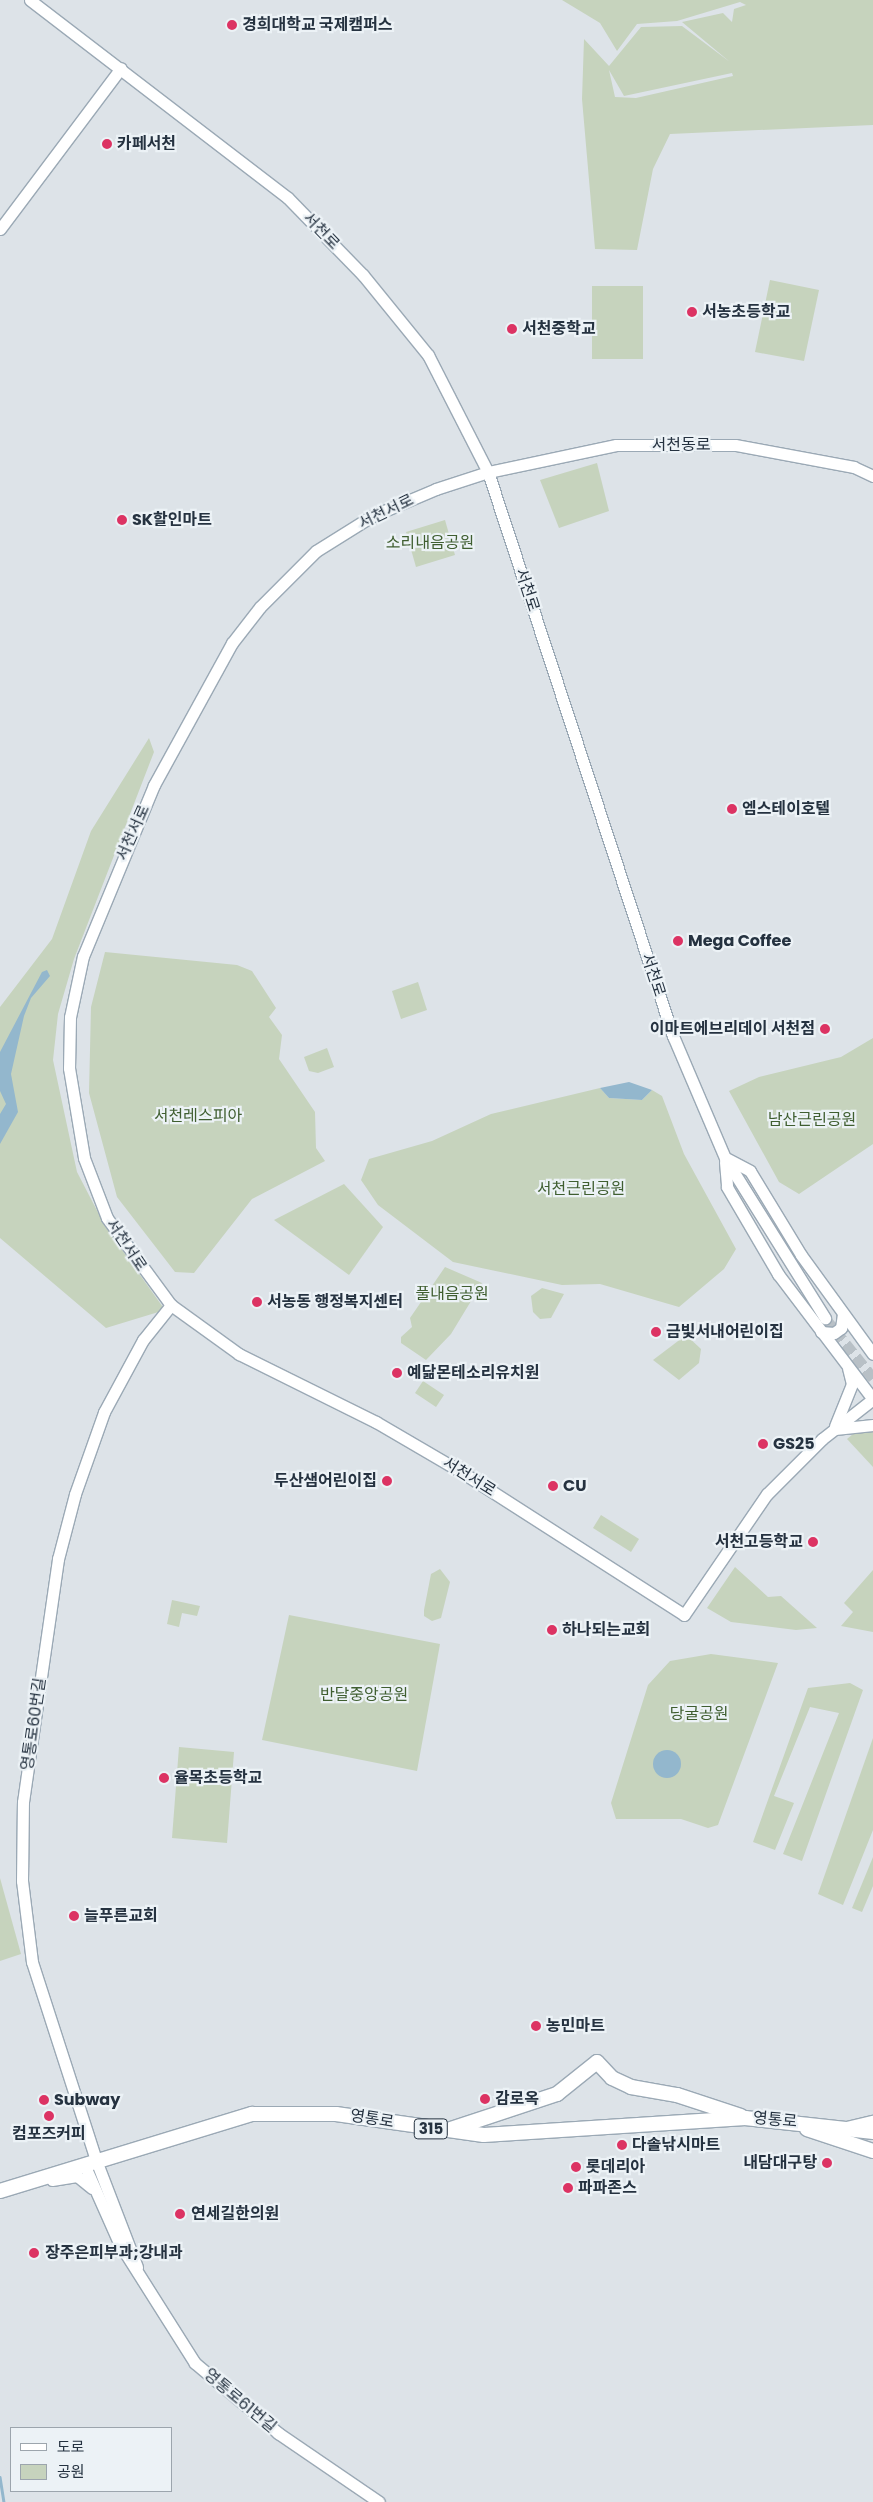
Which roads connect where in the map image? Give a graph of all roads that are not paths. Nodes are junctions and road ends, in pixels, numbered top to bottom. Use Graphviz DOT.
graph roads {
  1 [pos="30,0"];
  2 [pos="120,68"];
  3 [pos="0,229"];
  4 [pos="488,472"];
  5 [pos="873,476"];
  6 [pos="725,1158"];
  7 [pos="171,1305"];
  8 [pos="843,1314"];
  9 [pos="825,1318"];
  10 [pos="821,1332"];
  11 [pos="872,1351"];
  12 [pos="846,1362"];
  13 [pos="873,1399"];
  14 [pos="873,1425"];
  15 [pos="834,1430"];
  16 [pos="745,2118"];
  17 [pos="778,2120"];
  18 [pos="873,2121"];
  19 [pos="846,2127"];
  20 [pos="446,2131"];
  21 [pos="873,2132"];
  22 [pos="873,2151"];
  23 [pos="90,2162"];
  24 [pos="26,2182"];
  25 [pos="0,2190"];
  26 [pos="97,2194"];
  27 [pos="137,2267"];
  28 [pos="379,2502"];
  1 -- 2 [label="street, 서천로"];
  2 -- 3 [label="street"];
  2 -- 4 [label="street, 서천로"];
  4 -- 5 [label="street, 서천동로"];
  4 -- 6 [label="street, 서천로"];
  4 -- 7 [label="street, 서천서로"];
  6 -- 8 [label="street"];
  6 -- 9 [label="street, 서천로"];
  6 -- 10 [label="street"];
  7 -- 15 [label="street, 서천서로"];
  7 -- 23 [label="street, 영통로60번길"];
  8 -- 10 [label="street"];
  8 -- 11 [label="street"];
  10 -- 12 [label="street"];
  12 -- 13 [label="street"];
  12 -- 15 [label="street"];
  13 -- 15 [label="street, 서천서로"];
  14 -- 15 [label="street"];
  16 -- 17 [label="main road, 영통로 / 315"];
  16 -- 20 [label="main road, 영통로 / 315"];
  16 -- 20 [label="main road"];
  17 -- 19 [label="main road, 영통로 / 315"];
  17 -- 22 [label="main road, 315"];
  18 -- 19 [label="street"];
  19 -- 21 [label="main road, 영통로 / 315"];
  20 -- 23 [label="main road, 영통로 / 315"];
  23 -- 24 [label="main road, 영통로 / 315"];
  23 -- 26 [label="street"];
  23 -- 27 [label="street"];
  24 -- 25 [label="main road, 영통로 / 315"];
  24 -- 26 [label="street"];
  26 -- 27 [label="street"];
  27 -- 28 [label="street, 영통로61번길"];
}
